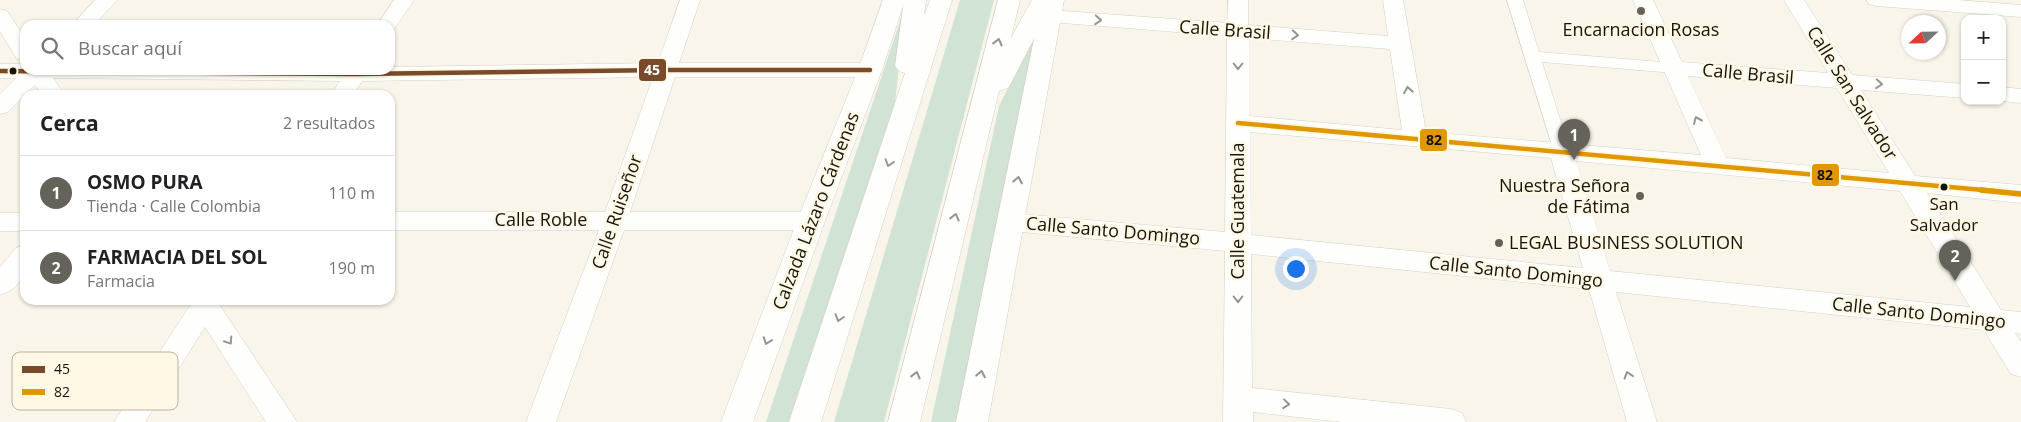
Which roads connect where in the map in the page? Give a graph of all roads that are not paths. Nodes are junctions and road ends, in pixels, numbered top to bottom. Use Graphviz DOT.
graph roads {
  1 [pos="107,0"];
  2 [pos="404,0"];
  3 [pos="690,0"];
  4 [pos="894,0"];
  5 [pos="915,0"];
  6 [pos="941,0"];
  7 [pos="1009,0"];
  8 [pos="1238,0"];
  9 [pos="1393,0"];
  10 [pos="1515,0"];
  11 [pos="1642,0"];
  12 [pos="1794,0"];
  13 [pos="1876,0"];
  14 [pos="1048,5"];
  15 [pos="2021,11"];
  16 [pos="0,15"];
  17 [pos="87,20"];
  18 [pos="390,20"];
  19 [pos="1238,31"];
  20 [pos="1400,43"];
  21 [pos="20,46"];
  22 [pos="1532,56"];
  23 [pos="20,68"];
  24 [pos="1674,68"];
  25 [pos="665,70"];
  26 [pos="870,70"];
  27 [pos="0,71"];
  28 [pos="395,72"];
  29 [pos="26,75"];
  30 [pos="40,75"];
  31 [pos="355,75"];
  32 [pos="1845,81"];
  33 [pos="50,90"];
  34 [pos="345,90"];
  35 [pos="1961,91"];
  36 [pos="2006,94"];
  37 [pos="2021,96"];
  38 [pos="0,107"];
  39 [pos="978,122"];
  40 [pos="1238,123"];
  41 [pos="899,130"];
  42 [pos="1415,138"];
  43 [pos="1561,151"];
  44 [pos="1717,165"];
  45 [pos="1909,184"];
  46 [pos="2021,194"];
  47 [pos="616,220"];
  48 [pos="395,221"];
  49 [pos="811,221"];
  50 [pos="0,222"];
  51 [pos="20,222"];
  52 [pos="1010,222"];
  53 [pos="1238,243"];
  54 [pos="20,261"];
  55 [pos="1600,281"];
  56 [pos="0,285"];
  57 [pos="203,305"];
  58 [pos="207,305"];
  59 [pos="1993,320"];
  60 [pos="2021,323"];
  61 [pos="173,352"];
  62 [pos="2021,366"];
  63 [pos="137,410"];
  64 [pos="1238,410"];
  65 [pos="129,422"];
  66 [pos="282,422"];
  67 [pos="541,422"];
  68 [pos="737,422"];
  69 [pos="805,422"];
  70 [pos="904,422"];
  71 [pos="972,422"];
  72 [pos="1451,422"];
  73 [pos="1642,422"];
  1 -- 17 [label="street"];
  2 -- 18 [label="street"];
  3 -- 25 [label="street, Calle Ruiseñor"];
  4 -- 26 [label="main road, Calzada Lázaro Cárdenas"];
  5 -- 41 [label="main road"];
  6 -- 41 [label="main road"];
  39 -- 7 [label="main road, one-way"];
  8 -- 19 [label="street, Calle Guatemala"];
  9 -- 20 [label="street"];
  10 -- 22 [label="street"];
  11 -- 24 [label="street"];
  12 -- 32 [label="street, Calle San Salvador"];
  13 -- 15 [label="street"];
  14 -- 19 [label="street, Calle Brasil, one-way"];
  14 -- 39 [label="main road"];
  52 -- 14 [label="main road, one-way"];
  16 -- 21 [label="street"];
  19 -- 20 [label="street, Calle Brasil, one-way"];
  19 -- 40 [label="street, Calle Guatemala, one-way"];
  42 -- 20 [label="street, one-way"];
  22 -- 24 [label="street, Calle Brasil"];
  22 -- 43 [label="street"];
  23 -- 27 [label="street"];
  24 -- 32 [label="street, Calle Brasil"];
  44 -- 24 [label="street, one-way"];
  25 -- 26 [label="street"];
  25 -- 28 [label="street"];
  25 -- 47 [label="street, Calle Ruiseñor"];
  26 -- 49 [label="main road, Calzada Lázaro Cárdenas"];
  29 -- 38 [label="street"];
  30 -- 33 [label="street"];
  31 -- 34 [label="street"];
  32 -- 35 [label="street, Calle Brasil, one-way"];
  32 -- 45 [label="street, Calle San Salvador"];
  36 -- 37 [label="street"];
  70 -- 39 [label="main road, one-way"];
  40 -- 42 [label="street"];
  40 -- 53 [label="street, Calle Guatemala"];
  41 -- 69 [label="main road, one-way"];
  42 -- 43 [label="street"];
  43 -- 44 [label="street"];
  43 -- 55 [label="street"];
  44 -- 45 [label="street"];
  45 -- 46 [label="street"];
  45 -- 59 [label="street, Calle San Salvador"];
  47 -- 48 [label="street, Calle Roble"];
  47 -- 49 [label="street, Calle Roble"];
  47 -- 67 [label="street, Calle Ruiseñor"];
  49 -- 68 [label="main road, Calzada Lázaro Cárdenas, one-way"];
  50 -- 51 [label="street"];
  52 -- 53 [label="street, Calle Santo Domingo"];
  71 -- 52 [label="main road, one-way"];
  53 -- 55 [label="street, Calle Santo Domingo"];
  53 -- 64 [label="street, Calle Guatemala, one-way"];
  54 -- 56 [label="street"];
  55 -- 59 [label="street, Calle Santo Domingo"];
  73 -- 55 [label="street, one-way"];
  57 -- 61 [label="street"];
  58 -- 66 [label="street, one-way"];
  59 -- 60 [label="street, Calle Santo Domingo"];
  59 -- 62 [label="street, Calle San Salvador"];
  63 -- 65 [label="street"];
  64 -- 72 [label="street, one-way"];
}
